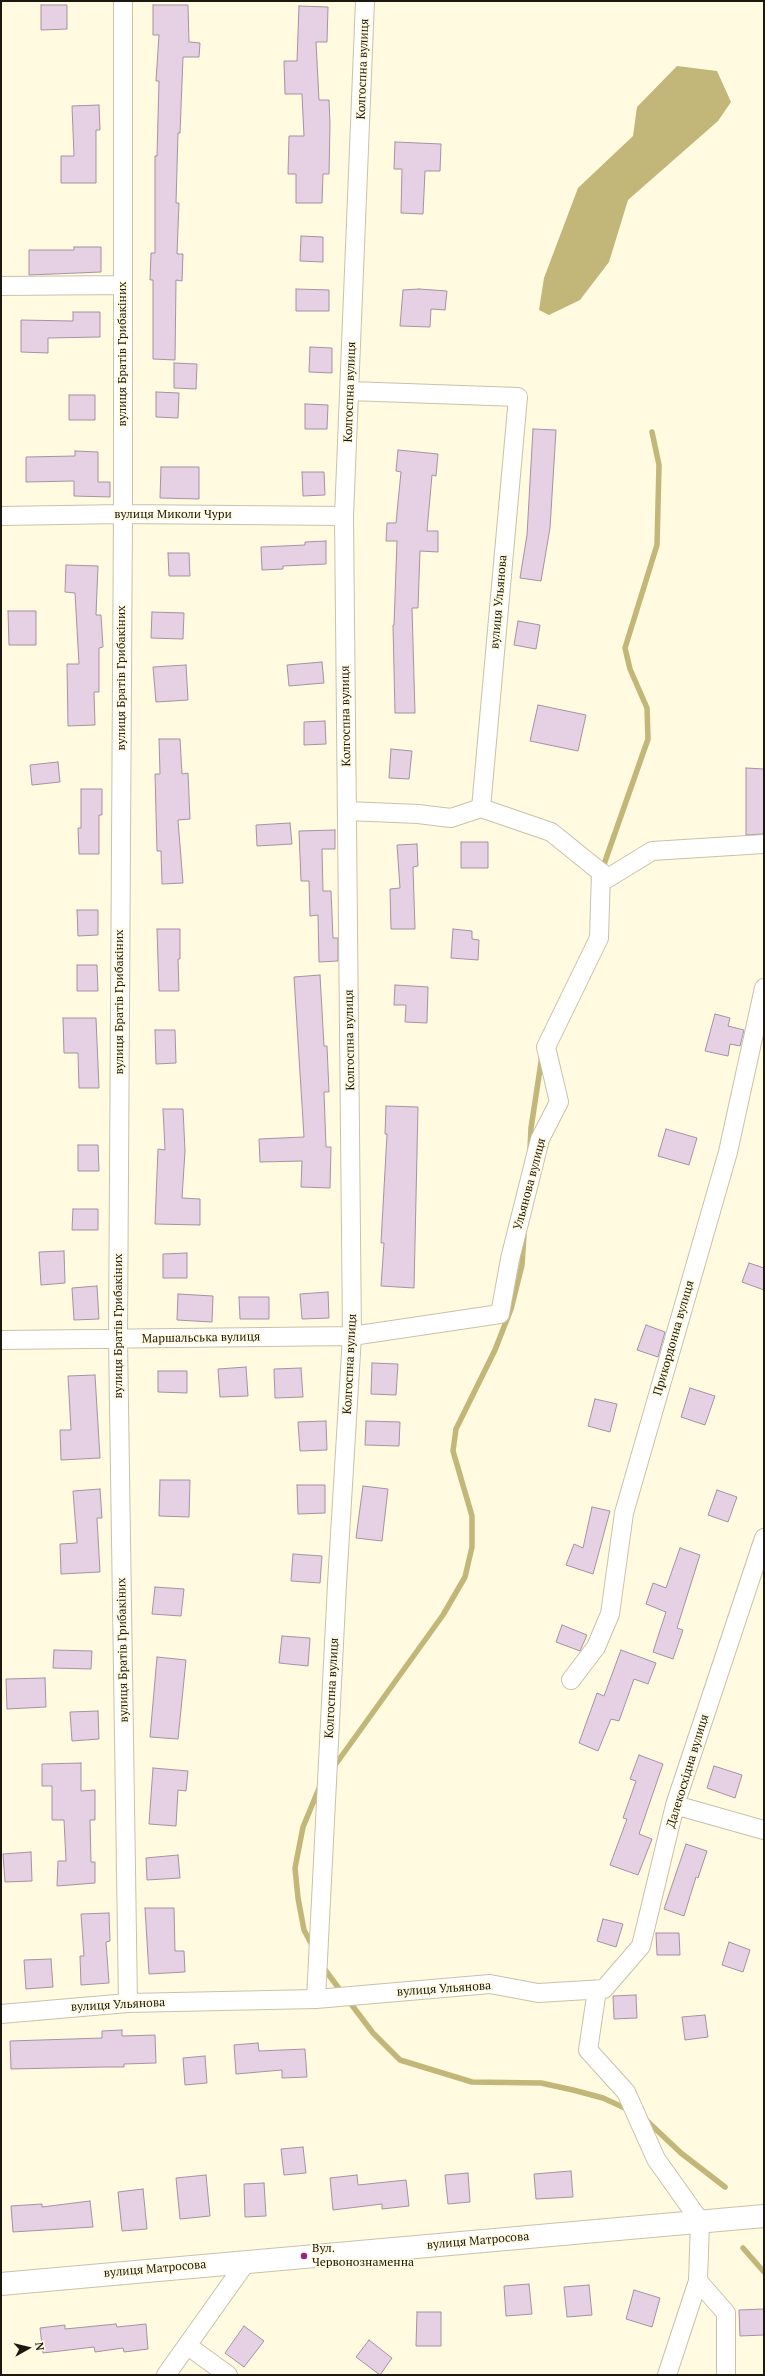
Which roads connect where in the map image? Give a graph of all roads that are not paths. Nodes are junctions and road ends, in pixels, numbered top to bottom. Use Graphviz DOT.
graph roads {
  1 [pos="123,1"];
  2 [pos="365,1"];
  3 [pos="123,285"];
  4 [pos="1,286"];
  5 [pos="350,391"];
  6 [pos="123,514"];
  7 [pos="1,516"];
  8 [pos="344,516"];
  9 [pos="481,808"];
  10 [pos="347,811"];
  11 [pos="764,844"];
  12 [pos="601,872"];
  13 [pos="764,988"];
  14 [pos="352,1336"];
  15 [pos="118,1339"];
  16 [pos="1,1340"];
  17 [pos="764,1538"];
  18 [pos="571,1680"];
  19 [pos="675,1805"];
  20 [pos="764,1830"];
  21 [pos="597,1990"];
  22 [pos="316,1999"];
  23 [pos="128,2004"];
  24 [pos="1,2014"];
  25 [pos="764,2216"];
  26 [pos="700,2221"];
  27 [pos="247,2261"];
  28 [pos="698,2281"];
  29 [pos="1,2284"];
  30 [pos="188,2346"];
  31 [pos="166,2375"];
  32 [pos="228,2375"];
  33 [pos="667,2375"];
  34 [pos="726,2375"];
  1 -- 3 [label="street, вулиця Братів Грибакіних"];
  2 -- 5 [label="street, Колгоспна вулиця"];
  3 -- 4 [label="street"];
  3 -- 6 [label="street, вулиця Братів Грибакіних"];
  5 -- 8 [label="street, Колгоспна вулиця"];
  5 -- 9 [label="street, вулиця Ульянова"];
  6 -- 7 [label="street, вулиця Миколи Чури"];
  6 -- 8 [label="street, вулиця Миколи Чури"];
  6 -- 15 [label="street, вулиця Братів Грибакіних"];
  8 -- 10 [label="street, Колгоспна вулиця"];
  9 -- 10 [label="street"];
  9 -- 12 [label="street"];
  10 -- 14 [label="street, Колгоспна вулиця"];
  11 -- 12 [label="street"];
  12 -- 14 [label="street, Ульянова вулиця"];
  13 -- 18 [label="street, Прикордонна вулиця"];
  14 -- 15 [label="street, Маршальська вулиця"];
  14 -- 22 [label="street, Колгоспна вулиця"];
  15 -- 16 [label="street, Маршальська вулиця"];
  15 -- 23 [label="street, вулиця Братів Грибакіних"];
  17 -- 19 [label="street, Далекосхідна вулиця"];
  19 -- 20 [label="street"];
  19 -- 21 [label="street, Далекосхідна вулиця"];
  21 -- 22 [label="street, вулиця Ульянова"];
  21 -- 26 [label="street"];
  22 -- 23 [label="street, вулиця Ульянова"];
  23 -- 24 [label="street, вулиця Ульянова"];
  25 -- 26 [label="street, вулиця Матросова"];
  26 -- 27 [label="street, вулиця Матросова"];
  26 -- 28 [label="street"];
  27 -- 29 [label="street, вулиця Матросова"];
  27 -- 30 [label="street"];
  28 -- 33 [label="street"];
  28 -- 34 [label="street"];
  30 -- 31 [label="street"];
  30 -- 32 [label="street"];
}
